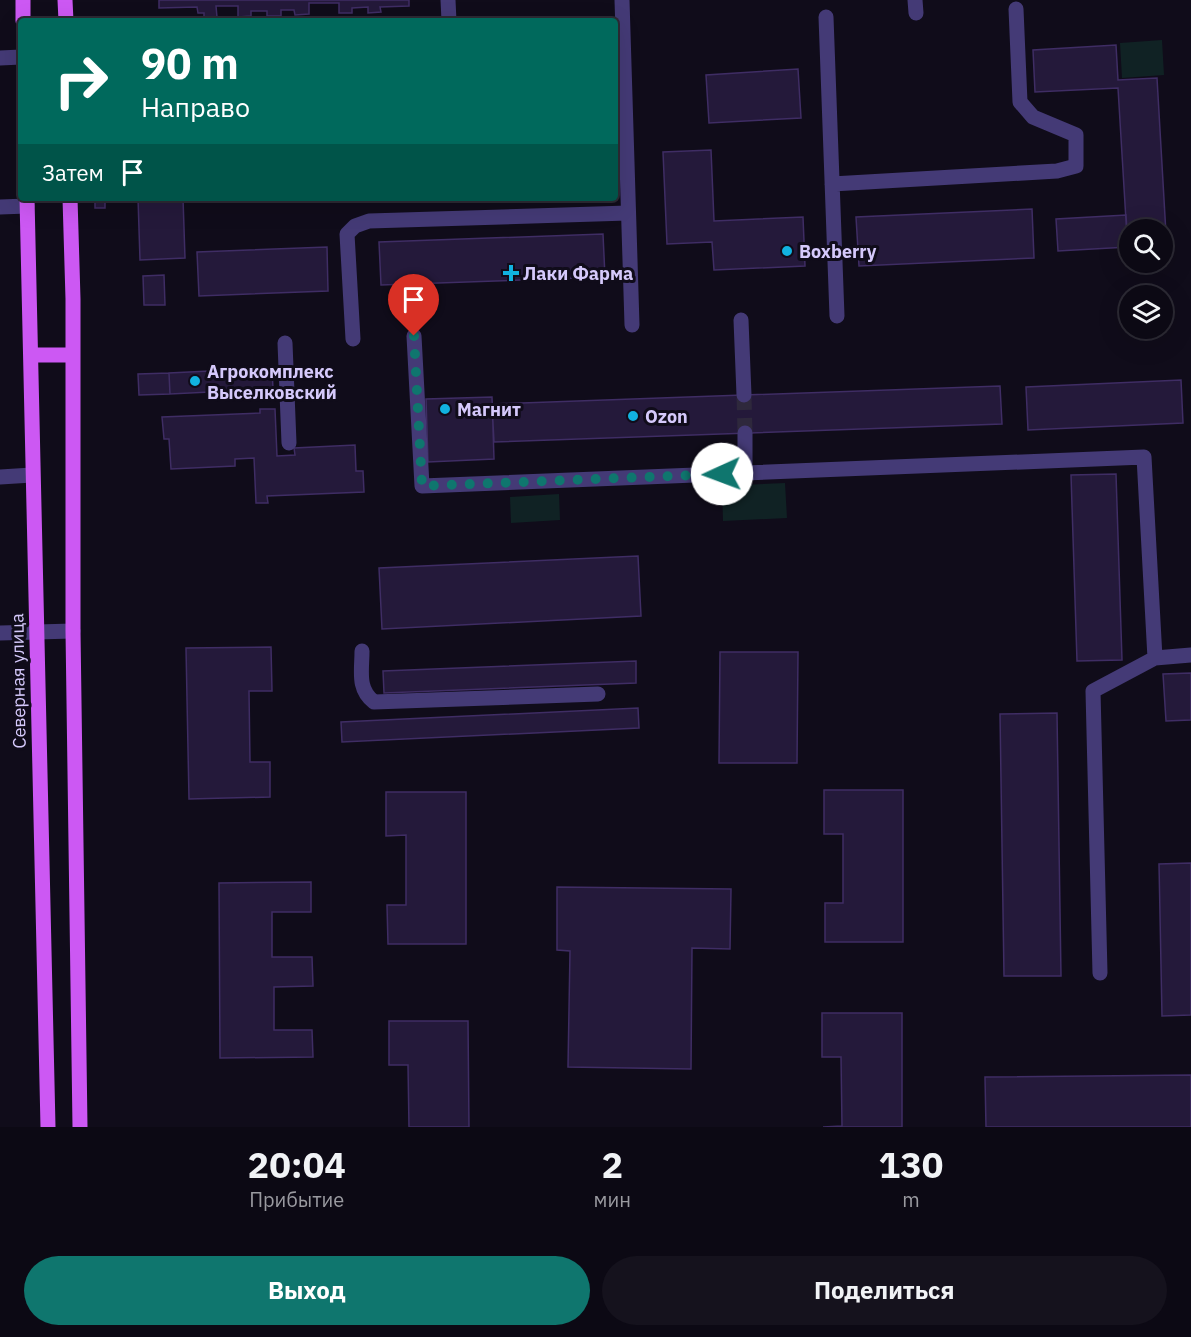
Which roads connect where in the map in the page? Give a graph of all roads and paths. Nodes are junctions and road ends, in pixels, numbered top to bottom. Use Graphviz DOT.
graph roads {
  1 [pos="23,0"];
  2 [pos="65,0"];
  3 [pos="448,0"];
  4 [pos="622,0"];
  5 [pos="1016,9"];
  6 [pos="826,17"];
  7 [pos="24,18"];
  8 [pos="66,18"];
  9 [pos="449,18"];
  10 [pos="18,57"];
  11 [pos="0,58"];
  12 [pos="832,184"];
  13 [pos="70,201"];
  14 [pos="27,202"];
  15 [pos="0,207"];
  16 [pos="628,213"];
  17 [pos="837,316"];
  18 [pos="741,320"];
  19 [pos="632,325"];
  20 [pos="414,336"];
  21 [pos="353,339"];
  22 [pos="285,343"];
  23 [pos="72,355"];
  24 [pos="31,356"];
  25 [pos="744,395"];
  26 [pos="745,433"];
  27 [pos="289,443"];
  28 [pos="745,474"];
  29 [pos="32,475"];
  30 [pos="0,477"];
  31 [pos="73,631"];
  32 [pos="36,632"];
  33 [pos="0,633"];
  34 [pos="362,651"];
  35 [pos="1191,655"];
  36 [pos="1155,658"];
  37 [pos="598,694"];
  38 [pos="1100,973"];
  39 [pos="48,1127"];
  40 [pos="80,1127"];
  1 -- 7 [label="main road"];
  2 -- 8 [label="main road"];
  3 -- 9 [label="street"];
  4 -- 16 [label="street"];
  5 -- 12 [label="street"];
  6 -- 12 [label="street"];
  10 -- 11 [label="street"];
  12 -- 17 [label="street"];
  13 -- 23 [label="main road"];
  14 -- 15 [label="street"];
  14 -- 24 [label="main road, Северная улица"];
  16 -- 19 [label="street"];
  16 -- 21 [label="street"];
  18 -- 25 [label="street"];
  20 -- 28 [label="street"];
  22 -- 27 [label="street"];
  23 -- 24 [label="main road"];
  23 -- 31 [label="main road"];
  24 -- 29 [label="main road, Северная улица"];
  26 -- 28 [label="street"];
  28 -- 36 [label="street"];
  29 -- 30 [label="street"];
  29 -- 32 [label="main road, Северная улица"];
  31 -- 32 [label="street"];
  31 -- 40 [label="main road"];
  32 -- 33 [label="street"];
  32 -- 39 [label="main road, Северная улица"];
  34 -- 37 [label="street"];
  35 -- 36 [label="street"];
  36 -- 38 [label="street"];
}
